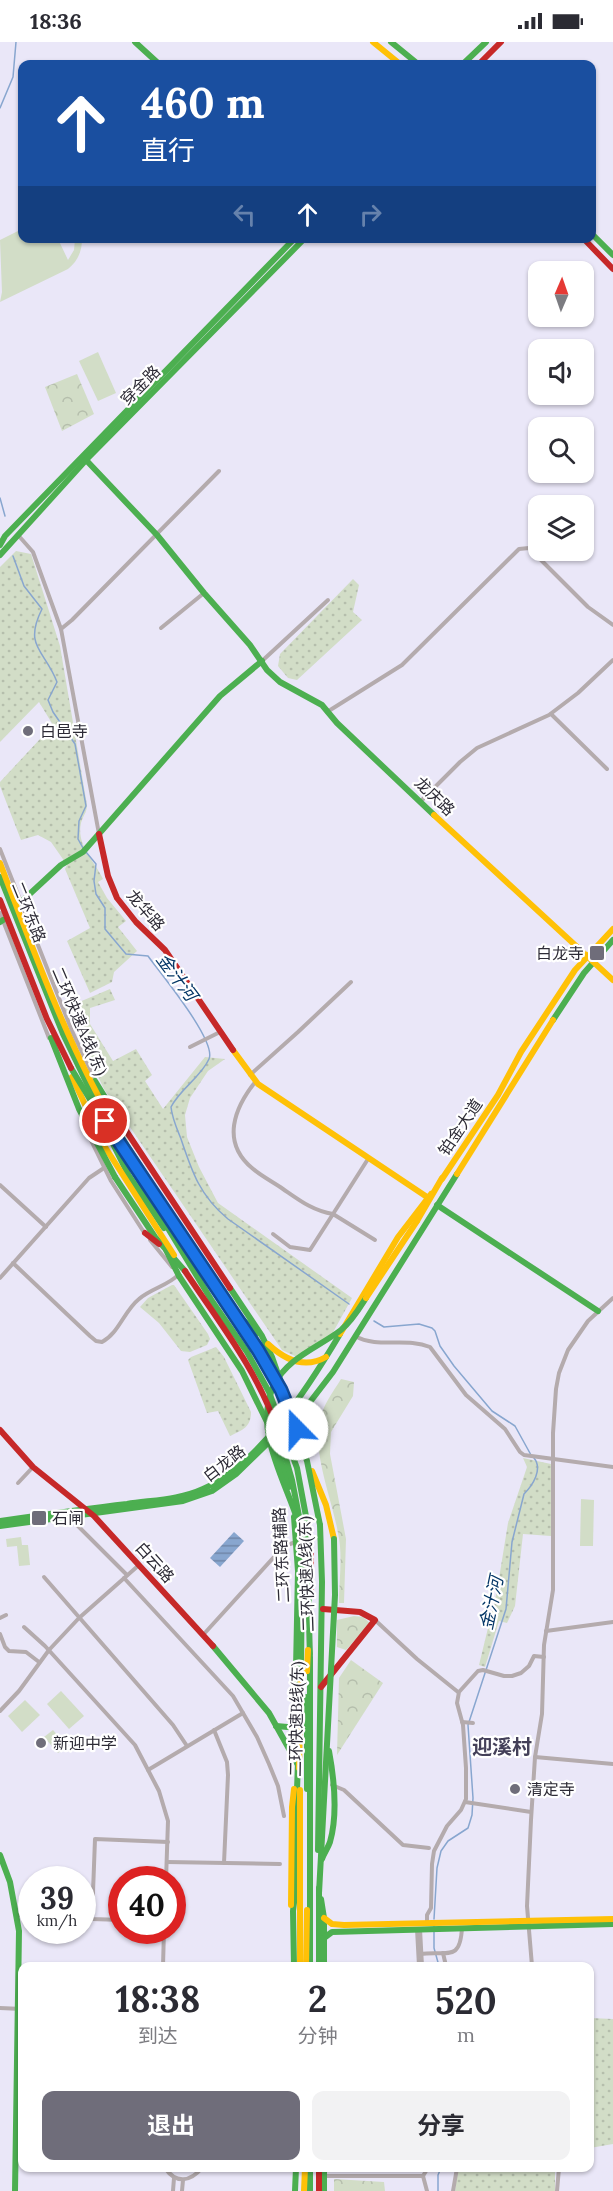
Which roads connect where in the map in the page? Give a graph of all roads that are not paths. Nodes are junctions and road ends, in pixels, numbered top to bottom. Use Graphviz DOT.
graph roads {
  1 [pos="135,42"];
  2 [pos="373,42"];
  3 [pos="391,42"];
  4 [pos="501,42"];
  5 [pos="481,44"];
  6 [pos="155,60"];
  7 [pos="395,60"];
  8 [pos="413,60"];
  9 [pos="467,60"];
  10 [pos="483,60"];
  11 [pos="596,238"];
  12 [pos="290,243"];
  13 [pos="300,243"];
  14 [pos="588,243"];
  15 [pos="613,255"];
  16 [pos="613,269"];
  17 [pos="86,460"];
  18 [pos="219,471"];
  19 [pos="3,534"];
  20 [pos="17,534"];
  21 [pos="157,535"];
  22 [pos="0,544"];
  23 [pos="0,555"];
  24 [pos="204,592"];
  25 [pos="328,600"];
  26 [pos="613,625"];
  27 [pos="161,628"];
  28 [pos="61,629"];
  29 [pos="613,660"];
  30 [pos="262,661"];
  31 [pos="327,712"];
  32 [pos="551,714"];
  33 [pos="607,769"];
  34 [pos="421,801"];
  35 [pos="99,834"];
  36 [pos="0,849"];
  37 [pos="0,863"];
  38 [pos="0,877"];
  39 [pos="0,886"];
  40 [pos="0,900"];
  41 [pos="21,902"];
  42 [pos="1,919"];
  43 [pos="613,929"];
  44 [pos="613,940"];
  45 [pos="586,956"];
  46 [pos="594,962"];
  47 [pos="613,980"];
  48 [pos="351,982"];
  49 [pos="43,1009"];
  50 [pos="64,1024"];
  51 [pos="219,1032"];
  52 [pos="190,1047"];
  53 [pos="250,1075"];
  54 [pos="509,1076"];
  55 [pos="516,1080"];
  56 [pos="256,1081"];
  57 [pos="103,1116"];
  58 [pos="129,1156"];
  59 [pos="368,1159"];
  60 [pos="104,1168"];
  61 [pos="442,1178"];
  62 [pos="0,1185"];
  63 [pos="428,1197"];
  64 [pos="437,1205"];
  65 [pos="333,1214"];
  66 [pos="46,1227"];
  67 [pos="156,1228"];
  68 [pos="145,1233"];
  69 [pos="273,1234"];
  70 [pos="375,1240"];
  71 [pos="165,1248"];
  72 [pos="13,1263"];
  73 [pos="188,1270"];
  74 [pos="179,1276"];
  75 [pos="0,1278"];
  76 [pos="613,1298"];
  77 [pos="226,1303"];
  78 [pos="597,1311"];
  79 [pos="355,1336"];
  80 [pos="266,1342"];
  81 [pos="334,1343"];
  82 [pos="348,1349"];
  83 [pos="327,1356"];
  84 [pos="290,1411"];
  85 [pos="293,1419"];
  86 [pos="0,1430"];
  87 [pos="273,1435"];
  88 [pos="554,1459"];
  89 [pos="307,1460"];
  90 [pos="33,1467"];
  91 [pos="613,1467"];
  92 [pos="18,1483"];
  93 [pos="293,1509"];
  94 [pos="89,1511"];
  95 [pos="75,1516"];
  96 [pos="0,1521"];
  97 [pos="0,1526"];
  98 [pos="297,1542"];
  99 [pos="139,1565"];
  100 [pos="126,1576"];
  101 [pos="44,1577"];
  102 [pos="323,1609"];
  103 [pos="6,1615"];
  104 [pos="0,1618"];
  105 [pos="79,1618"];
  106 [pos="375,1620"];
  107 [pos="613,1622"];
  108 [pos="24,1627"];
  109 [pos="546,1631"];
  110 [pos="0,1634"];
  111 [pos="203,1635"];
  112 [pos="49,1650"];
  113 [pos="310,1654"];
  114 [pos="544,1657"];
  115 [pos="39,1662"];
  116 [pos="321,1687"];
  117 [pos="459,1692"];
  118 [pos="0,1711"];
  119 [pos="243,1713"];
  120 [pos="303,1718"];
  121 [pos="320,1718"];
  122 [pos="462,1722"];
  123 [pos="473,1723"];
  124 [pos="276,1726"];
  125 [pos="299,1728"];
  126 [pos="214,1730"];
  127 [pos="187,1746"];
  128 [pos="535,1757"];
  129 [pos="298,1763"];
  130 [pos="613,1764"];
  131 [pos="148,1770"];
  132 [pos="332,1785"];
  133 [pos="467,1802"];
  134 [pos="531,1812"];
  135 [pos="284,1816"];
  136 [pos="168,1842"];
  137 [pos="429,1848"];
  138 [pos="0,1855"];
  139 [pos="167,1862"];
  140 [pos="224,1863"];
  141 [pos="320,1863"];
  142 [pos="280,1864"];
  143 [pos="94,1866"];
  144 [pos="167,1866"];
  145 [pos="319,1893"];
  146 [pos="17,1915"];
  147 [pos="324,1918"];
  148 [pos="613,1919"];
  149 [pos="529,1924"];
  150 [pos="613,1924"];
  151 [pos="428,1925"];
  152 [pos="442,1926"];
  153 [pos="462,1928"];
  154 [pos="418,1929"];
  155 [pos="324,1938"];
  156 [pos="164,1944"];
  157 [pos="441,1952"];
  158 [pos="420,1954"];
  159 [pos="19,1962"];
  160 [pos="163,1962"];
  161 [pos="293,1962"];
  162 [pos="293,1962"];
  163 [pos="300,1962"];
  164 [pos="308,1962"];
  165 [pos="308,1962"];
  166 [pos="319,1962"];
  167 [pos="324,1962"];
  168 [pos="421,1962"];
  169 [pos="421,1962"];
  170 [pos="445,1962"];
  171 [pos="532,1962"];
  172 [pos="0,2008"];
  173 [pos="18,2009"];
  174 [pos="18,2140"];
  175 [pos="169,2172"];
  176 [pos="197,2172"];
  177 [pos="296,2172"];
  178 [pos="305,2172"];
  179 [pos="306,2172"];
  180 [pos="307,2172"];
  181 [pos="319,2172"];
  182 [pos="325,2172"];
  183 [pos="326,2172"];
  184 [pos="425,2172"];
  185 [pos="456,2172"];
  186 [pos="559,2172"];
  187 [pos="423,2175"];
  188 [pos="326,2176"];
  189 [pos="174,2178"];
  190 [pos="183,2180"];
  191 [pos="15,2191"];
  192 [pos="173,2191"];
  193 [pos="182,2191"];
  194 [pos="295,2191"];
  195 [pos="304,2191"];
  196 [pos="310,2191"];
  197 [pos="319,2191"];
  198 [pos="325,2191"];
  199 [pos="427,2191"];
  200 [pos="453,2191"];
  201 [pos="557,2191"];
  1 -- 6 [label="main road"];
  2 -- 7 [label="main road"];
  3 -- 8 [label="main road"];
  4 -- 10 [label="main road"];
  5 -- 9 [label="main road"];
  11 -- 15 [label="main road"];
  12 -- 19 [label="main road, 穿金路"];
  13 -- 17 [label="main road, 穿金路"];
  14 -- 16 [label="main road"];
  17 -- 20 [label="main road, 穿金路"];
  17 -- 21 [label="main road, 龙庆路"];
  18 -- 21 [label="street"];
  19 -- 22 [label="main road, 穿金路"];
  20 -- 23 [label="main road, 穿金路"];
  20 -- 28 [label="street, 龙华路"];
  21 -- 24 [label="main road, 龙庆路"];
  21 -- 28 [label="street"];
  24 -- 27 [label="street"];
  24 -- 30 [label="main road, 龙庆路"];
  25 -- 30 [label="street"];
  26 -- 31 [label="street"];
  28 -- 35 [label="street, 龙华路"];
  29 -- 32 [label="street"];
  30 -- 31 [label="main road, 龙庆路"];
  30 -- 35 [label="main road"];
  31 -- 34 [label="main road, 龙庆路"];
  32 -- 33 [label="street"];
  32 -- 34 [label="street"];
  34 -- 45 [label="main road, 龙庆路"];
  35 -- 41 [label="main road"];
  35 -- 51 [label="main road, 龙华路"];
  36 -- 41 [label="street"];
  37 -- 50 [label="main road, 二环快速A线(东), bridge"];
  38 -- 57 [label="main road, 二环东路"];
  39 -- 67 [label="main road, 二环东路"];
  40 -- 49 [label="main road, 二环快速B线(东), bridge"];
  41 -- 58 [label="street"];
  42 -- 60 [label="street, 二环东路辅路"];
  43 -- 45 [label="main road, 铂金大道"];
  44 -- 46 [label="main road, 铂金大道"];
  45 -- 46 [label="main road, 龙庆路"];
  45 -- 54 [label="main road, 铂金大道"];
  46 -- 47 [label="main road, 龙庆路"];
  46 -- 55 [label="main road, 铂金大道"];
  48 -- 53 [label="street"];
  49 -- 71 [label="main road, bridge"];
  49 -- 113 [label="main road, 二环快速B线(东), bridge"];
  50 -- 80 [label="main road, bridge"];
  50 -- 145 [label="main road, 二环快速A线(东), bridge"];
  51 -- 52 [label="street"];
  51 -- 53 [label="main road, 龙华路"];
  53 -- 56 [label="main road, 龙华路"];
  54 -- 55 [label="main road"];
  54 -- 61 [label="main road, 铂金大道"];
  55 -- 64 [label="main road, 铂金大道"];
  56 -- 59 [label="main road, 龙华路"];
  56 -- 65 [label="street"];
  57 -- 58 [label="main road"];
  57 -- 73 [label="main road, 二环东路"];
  58 -- 77 [label="main road"];
  59 -- 63 [label="main road, 龙华路"];
  59 -- 65 [label="street"];
  60 -- 66 [label="street"];
  60 -- 68 [label="street, 二环东路辅路"];
  61 -- 63 [label="main road, 铂金大道"];
  61 -- 93 [label="main road, bridge"];
  62 -- 66 [label="street"];
  63 -- 81 [label="main road, 铂金大道"];
  64 -- 78 [label="main road"];
  64 -- 79 [label="main road, 铂金大道"];
  65 -- 69 [label="street"];
  65 -- 70 [label="street"];
  66 -- 72 [label="street"];
  67 -- 71 [label="main road"];
  67 -- 73 [label="main road, 二环东路"];
  68 -- 71 [label="main road"];
  68 -- 74 [label="street, 二环东路辅路"];
  71 -- 73 [label="main road"];
  71 -- 74 [label="main road"];
  72 -- 74 [label="street"];
  72 -- 75 [label="street"];
  73 -- 120 [label="main road, 二环东路, bridge"];
  74 -- 87 [label="main road, 二环东路辅路"];
  76 -- 78 [label="street"];
  77 -- 80 [label="main road"];
  77 -- 84 [label="main road"];
  78 -- 88 [label="street"];
  79 -- 82 [label="main road, 铂金大道"];
  79 -- 88 [label="street"];
  80 -- 83 [label="main road"];
  80 -- 84 [label="main road"];
  81 -- 82 [label="main road"];
  81 -- 83 [label="main road, 白龙路"];
  82 -- 85 [label="main road, 白龙路"];
  83 -- 84 [label="main road, 白龙路"];
  84 -- 85 [label="main road"];
  84 -- 87 [label="main road, 白龙路"];
  85 -- 87 [label="main road, 白龙路"];
  85 -- 89 [label="main road"];
  86 -- 90 [label="main road, 白云路"];
  87 -- 93 [label="main road, 二环东路辅路"];
  87 -- 94 [label="main road, 白龙路"];
  88 -- 91 [label="street"];
  88 -- 109 [label="street"];
  89 -- 102 [label="main road"];
  89 -- 145 [label="main road, bridge"];
  90 -- 92 [label="street"];
  90 -- 94 [label="main road, 白云路"];
  93 -- 98 [label="main road, 二环东路辅路"];
  93 -- 113 [label="main road, bridge"];
  94 -- 95 [label="main road, 白龙路"];
  94 -- 96 [label="main road, 白龙路"];
  94 -- 99 [label="main road, 白云路"];
  95 -- 97 [label="main road, 白龙路"];
  95 -- 100 [label="street"];
  98 -- 111 [label="street"];
  98 -- 125 [label="main road, 二环东路辅路"];
  99 -- 100 [label="street"];
  99 -- 111 [label="main road, 白云路"];
  100 -- 105 [label="street"];
  100 -- 119 [label="street"];
  101 -- 105 [label="street"];
  102 -- 106 [label="main road"];
  102 -- 116 [label="main road"];
  103 -- 104 [label="street"];
  105 -- 112 [label="street"];
  105 -- 127 [label="street"];
  106 -- 116 [label="main road"];
  106 -- 117 [label="street"];
  107 -- 109 [label="street"];
  108 -- 112 [label="street"];
  109 -- 114 [label="street"];
  110 -- 115 [label="street"];
  111 -- 124 [label="main road, 白云路"];
  112 -- 115 [label="street"];
  112 -- 131 [label="street"];
  113 -- 164 [label="main road, 二环快速B线(东), bridge"];
  114 -- 117 [label="street"];
  114 -- 128 [label="street"];
  115 -- 118 [label="street"];
  116 -- 121 [label="main road"];
  117 -- 122 [label="street"];
  119 -- 126 [label="street"];
  119 -- 135 [label="street"];
  120 -- 125 [label="main road"];
  120 -- 165 [label="main road"];
  121 -- 132 [label="main road"];
  121 -- 141 [label="main road"];
  122 -- 123 [label="street"];
  122 -- 133 [label="street"];
  124 -- 125 [label="main road"];
  124 -- 129 [label="main road, 白云路"];
  125 -- 129 [label="main road"];
  126 -- 127 [label="street"];
  126 -- 140 [label="street"];
  127 -- 131 [label="street"];
  128 -- 130 [label="street"];
  128 -- 134 [label="street"];
  129 -- 161 [label="main road"];
  129 -- 162 [label="main road"];
  129 -- 163 [label="main road"];
  131 -- 136 [label="street"];
  132 -- 137 [label="street"];
  132 -- 141 [label="main road"];
  133 -- 134 [label="street"];
  133 -- 151 [label="street"];
  134 -- 149 [label="street"];
  136 -- 139 [label="street"];
  136 -- 143 [label="street"];
  138 -- 146 [label="main road"];
  139 -- 140 [label="street"];
  139 -- 144 [label="street"];
  140 -- 142 [label="street"];
  141 -- 147 [label="main road"];
  145 -- 166 [label="main road, 二环快速A线(东)"];
  146 -- 159 [label="main road"];
  147 -- 151 [label="main road"];
  147 -- 155 [label="main road"];
  148 -- 149 [label="main road"];
  149 -- 150 [label="main road"];
  149 -- 152 [label="main road"];
  149 -- 153 [label="main road"];
  149 -- 171 [label="street"];
  151 -- 152 [label="main road"];
  151 -- 154 [label="main road"];
  152 -- 153 [label="main road"];
  153 -- 157 [label="street"];
  154 -- 155 [label="main road"];
  154 -- 158 [label="street"];
  154 -- 168 [label="street"];
  155 -- 167 [label="main road"];
  156 -- 160 [label="street"];
  157 -- 158 [label="street"];
  157 -- 170 [label="street"];
  158 -- 169 [label="street"];
  172 -- 173 [label="street"];
  174 -- 191 [label="main road"];
  175 -- 189 [label="street"];
  176 -- 190 [label="street"];
  177 -- 194 [label="main road"];
  178 -- 195 [label="main road, bridge"];
  179 -- 195 [label="main road"];
  180 -- 196 [label="main road"];
  181 -- 197 [label="main road"];
  182 -- 198 [label="main road"];
  183 -- 188 [label="main road"];
  184 -- 187 [label="street"];
  185 -- 200 [label="street"];
  186 -- 201 [label="street"];
  187 -- 188 [label="street"];
  187 -- 199 [label="street"];
  188 -- 198 [label="main road"];
  189 -- 190 [label="street"];
  189 -- 192 [label="street"];
  190 -- 193 [label="street"];
}
